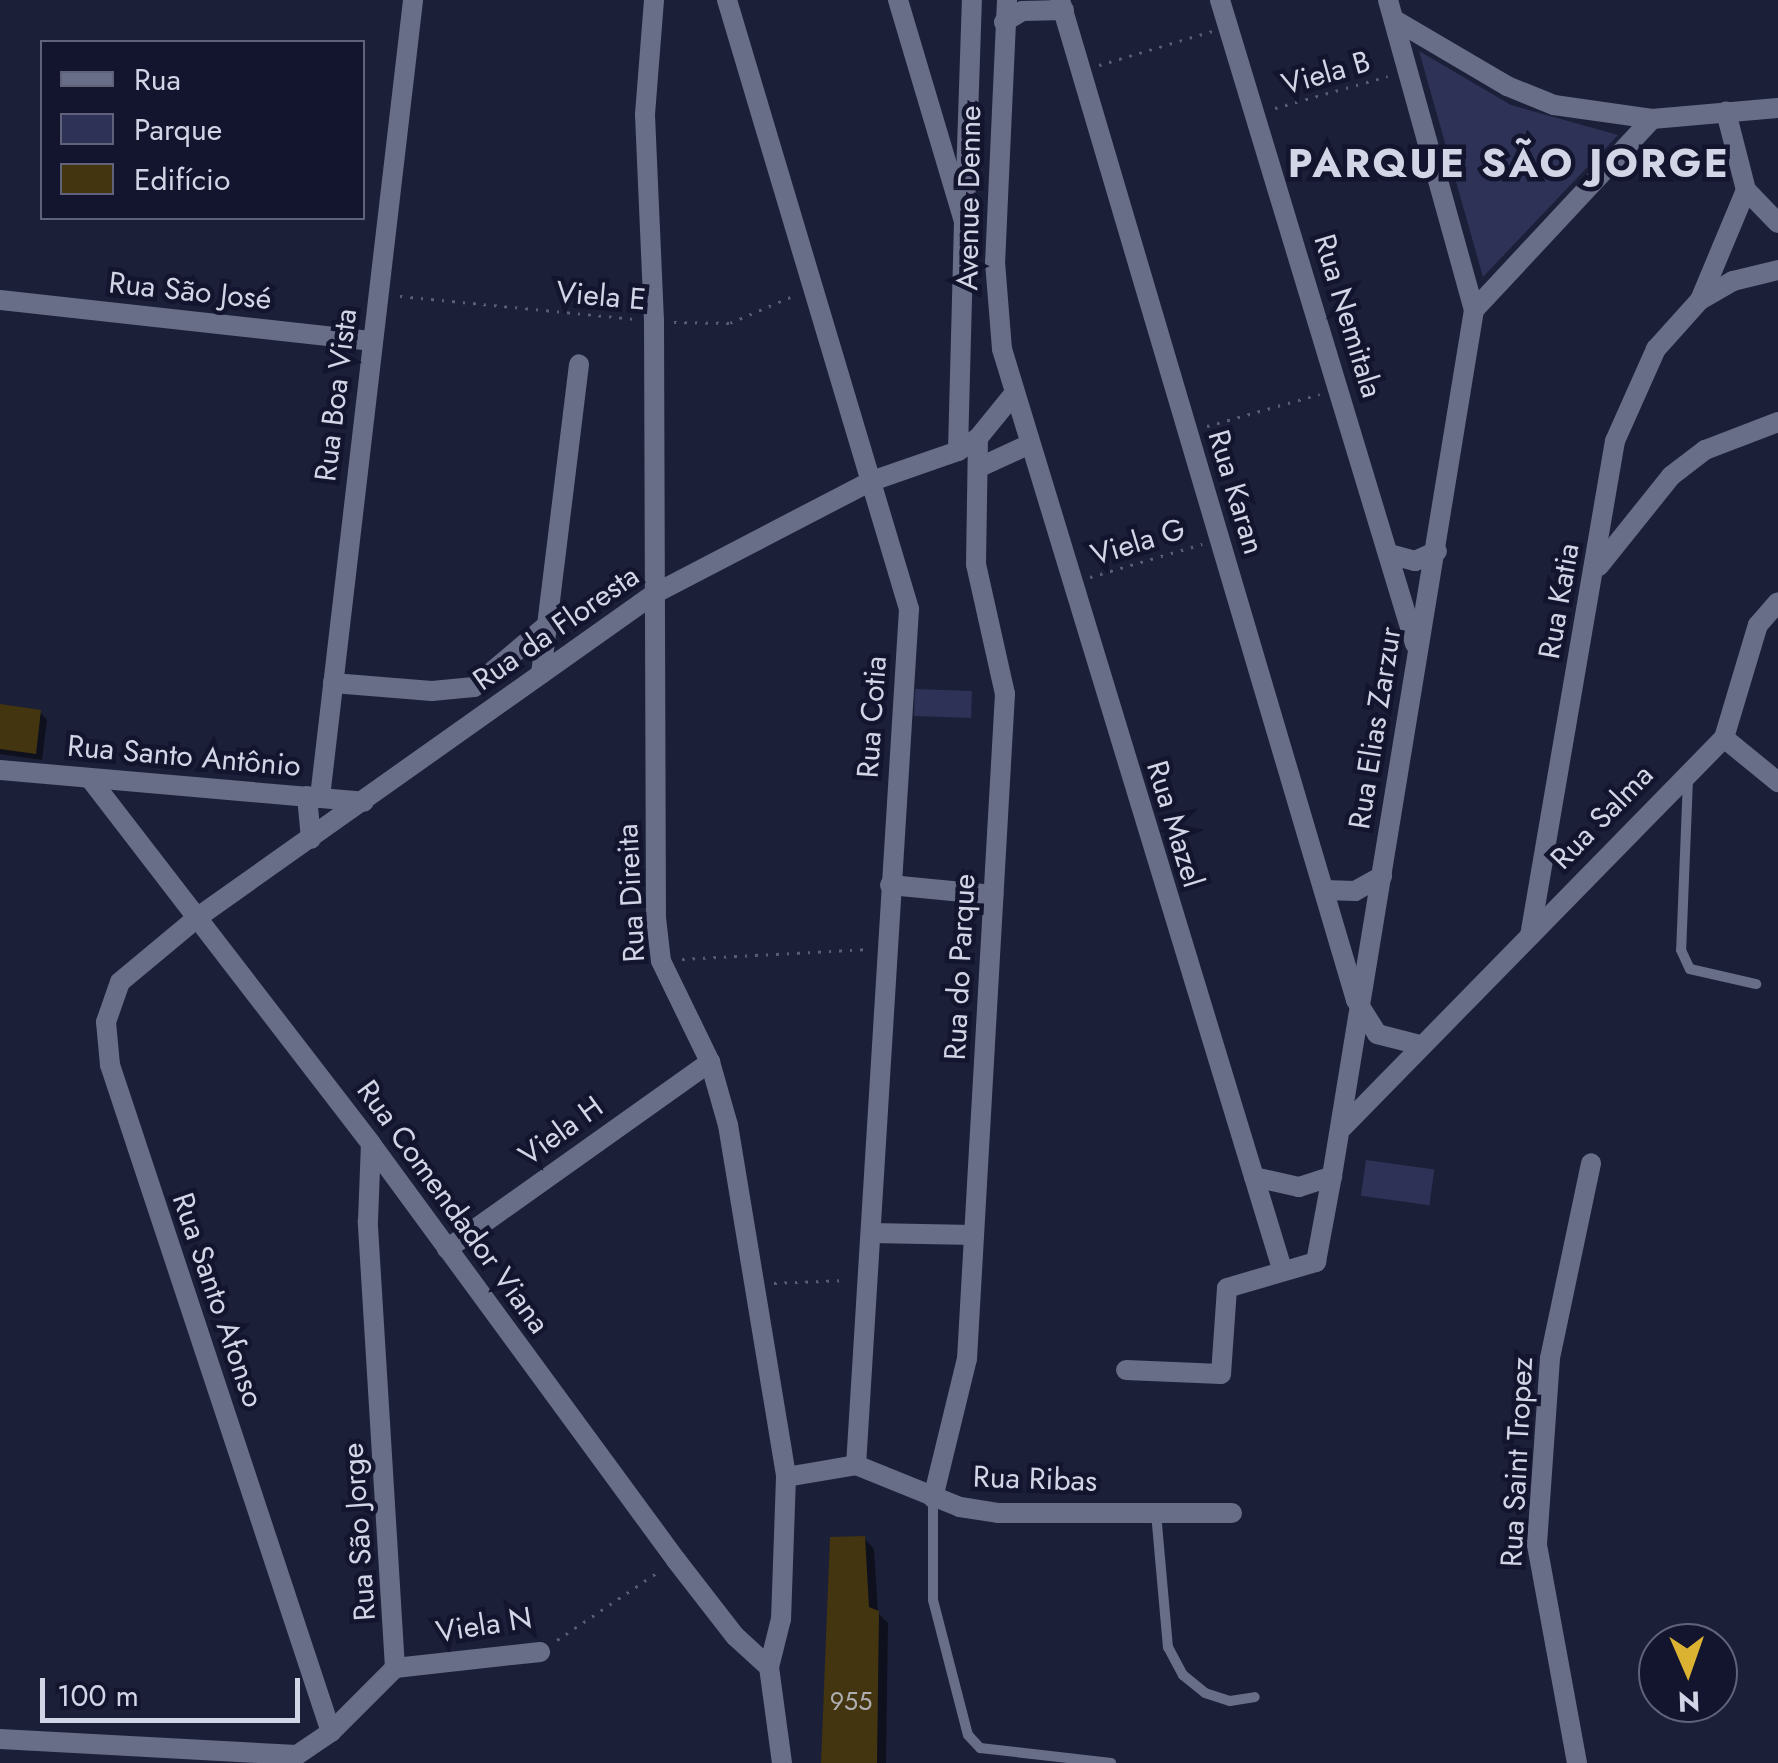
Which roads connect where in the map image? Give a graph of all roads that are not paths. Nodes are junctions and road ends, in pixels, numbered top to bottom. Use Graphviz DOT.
graph roads {
  1 [pos="413,0"];
  2 [pos="654,0"];
  3 [pos="727,0"];
  4 [pos="898,0"];
  5 [pos="972,0"];
  6 [pos="1007,0"];
  7 [pos="1220,0"];
  8 [pos="1062,5"];
  9 [pos="1391,10"];
  10 [pos="1004,22"];
  11 [pos="972,90"];
  12 [pos="926,91"];
  13 [pos="1778,108"];
  14 [pos="1726,112"];
  15 [pos="1652,119"];
  16 [pos="1746,190"];
  17 [pos="964,222"];
  18 [pos="1778,223"];
  19 [pos="1778,270"];
  20 [pos="0,300"];
  21 [pos="1700,300"];
  22 [pos="1474,310"];
  23 [pos="373,341"];
  24 [pos="579,364"];
  25 [pos="1013,395"];
  26 [pos="1778,422"];
  27 [pos="978,438"];
  28 [pos="1030,444"];
  29 [pos="958,451"];
  30 [pos="980,467"];
  31 [pos="869,482"];
  32 [pos="1437,551"];
  33 [pos="1389,554"];
  34 [pos="1596,572"];
  35 [pos="654,594"];
  36 [pos="1778,602"];
  37 [pos="547,625"];
  38 [pos="1417,651"];
  39 [pos="540,674"];
  40 [pos="333,683"];
  41 [pos="1724,738"];
  42 [pos="0,770"];
  43 [pos="1688,772"];
  44 [pos="91,780"];
  45 [pos="1778,782"];
  46 [pos="314,797"];
  47 [pos="364,802"];
  48 [pos="311,839"];
  49 [pos="1382,876"];
  50 [pos="890,885"];
  51 [pos="1324,890"];
  52 [pos="994,895"];
  53 [pos="198,917"];
  54 [pos="1530,936"];
  55 [pos="1756,984"];
  56 [pos="1356,1000"];
  57 [pos="1420,1045"];
  58 [pos="710,1062"];
  59 [pos="1342,1127"];
  60 [pos="371,1144"];
  61 [pos="1591,1164"];
  62 [pos="1254,1176"];
  63 [pos="1332,1176"];
  64 [pos="870,1233"];
  65 [pos="974,1235"];
  66 [pos="447,1249"];
  67 [pos="1282,1269"];
  68 [pos="1126,1370"];
  69 [pos="856,1465"];
  70 [pos="786,1478"];
  71 [pos="933,1498"];
  72 [pos="1156,1512"];
  73 [pos="1232,1512"];
  74 [pos="540,1652"];
  75 [pos="769,1667"];
  76 [pos="395,1668"];
  77 [pos="1256,1697"];
  78 [pos="332,1732"];
  79 [pos="0,1739"];
  80 [pos="782,1763"];
  81 [pos="1111,1763"];
  82 [pos="1577,1763"];
  1 -- 23 [label="street, Rua Boa Vista"];
  2 -- 35 [label="street, Rua Direita"];
  3 -- 31 [label="street, Rua Cotia"];
  4 -- 12 [label="street"];
  5 -- 11 [label="street"];
  6 -- 10 [label="street, Avenue Denne"];
  7 -- 33 [label="street, Rua Nemitala"];
  8 -- 10 [label="street"];
  8 -- 51 [label="street, Rua Karan"];
  9 -- 15 [label="street"];
  9 -- 22 [label="street"];
  10 -- 25 [label="street, Avenue Denne"];
  11 -- 12 [label="street"];
  11 -- 17 [label="street"];
  12 -- 17 [label="street"];
  13 -- 14 [label="street"];
  14 -- 15 [label="street"];
  14 -- 16 [label="street"];
  15 -- 22 [label="street"];
  16 -- 18 [label="street"];
  16 -- 21 [label="street"];
  17 -- 29 [label="street"];
  19 -- 21 [label="street"];
  20 -- 23 [label="street, Rua São José"];
  21 -- 34 [label="street, Rua Katia"];
  22 -- 32 [label="street, Rua Elias Zarzur"];
  23 -- 40 [label="street, Rua Boa Vista"];
  24 -- 37 [label="street"];
  25 -- 27 [label="street, Rua da Floresta"];
  25 -- 28 [label="street, Rua Mazel"];
  26 -- 34 [label="street"];
  27 -- 29 [label="street, Rua da Floresta"];
  27 -- 30 [label="street, Rua do Parque"];
  28 -- 30 [label="street"];
  28 -- 62 [label="street, Rua Mazel"];
  29 -- 31 [label="street, Rua da Floresta"];
  30 -- 52 [label="street, Rua do Parque"];
  31 -- 35 [label="street, Rua da Floresta"];
  31 -- 50 [label="street, Rua Cotia"];
  32 -- 33 [label="street"];
  32 -- 38 [label="street, Rua Elias Zarzur"];
  33 -- 38 [label="street, Rua Nemitala"];
  34 -- 54 [label="street, Rua Katia"];
  35 -- 39 [label="street, Rua da Floresta"];
  35 -- 58 [label="street, Rua Direita"];
  36 -- 41 [label="street, Rua Salma"];
  37 -- 39 [label="street"];
  37 -- 40 [label="street"];
  38 -- 49 [label="street, Rua Elias Zarzur"];
  39 -- 47 [label="street, Rua da Floresta"];
  40 -- 46 [label="street, Rua Boa Vista"];
  41 -- 43 [label="street, Rua Salma"];
  41 -- 45 [label="street"];
  42 -- 44 [label="street, Rua Santo Antônio"];
  43 -- 54 [label="street, Rua Salma"];
  43 -- 55 [label="lane"];
  44 -- 46 [label="street, Rua Santo Antônio"];
  44 -- 53 [label="street, Rua Comendador Viana"];
  46 -- 47 [label="street, Rua Santo Antônio"];
  46 -- 48 [label="street, Rua Boa Vista"];
  47 -- 48 [label="street, Rua da Floresta"];
  48 -- 53 [label="street, Rua da Floresta"];
  49 -- 51 [label="street"];
  49 -- 56 [label="street, Rua Elias Zarzur"];
  50 -- 52 [label="street"];
  50 -- 64 [label="street, Rua Cotia"];
  51 -- 56 [label="street, Rua Karan"];
  52 -- 65 [label="street, Rua do Parque"];
  53 -- 60 [label="street, Rua Comendador Viana"];
  53 -- 78 [label="street, Rua Santo Afonso"];
  54 -- 57 [label="street, Rua Salma"];
  56 -- 57 [label="street"];
  56 -- 59 [label="street, Rua Elias Zarzur"];
  57 -- 59 [label="street, Rua Salma"];
  58 -- 66 [label="street, Viela H"];
  58 -- 70 [label="street, Rua Direita"];
  59 -- 63 [label="street, Rua Elias Zarzur"];
  60 -- 66 [label="street, Rua Comendador Viana"];
  60 -- 76 [label="street, Rua São Jorge"];
  61 -- 82 [label="street, Rua Saint Tropez"];
  62 -- 63 [label="street"];
  62 -- 67 [label="street, Rua Mazel"];
  63 -- 67 [label="street, Rua Elias Zarzur"];
  64 -- 65 [label="street"];
  64 -- 69 [label="street, Rua Cotia"];
  65 -- 71 [label="street, Rua do Parque"];
  66 -- 75 [label="street, Rua Comendador Viana"];
  67 -- 68 [label="street"];
  69 -- 70 [label="street"];
  69 -- 71 [label="street, Rua Ribas"];
  70 -- 75 [label="street, Rua Direita"];
  71 -- 72 [label="street, Rua Ribas"];
  71 -- 81 [label="lane"];
  72 -- 73 [label="street, Rua Ribas"];
  72 -- 77 [label="lane"];
  74 -- 76 [label="street, Viela N"];
  75 -- 80 [label="street, Rua Direita"];
  76 -- 78 [label="street"];
  78 -- 79 [label="street"];
}
